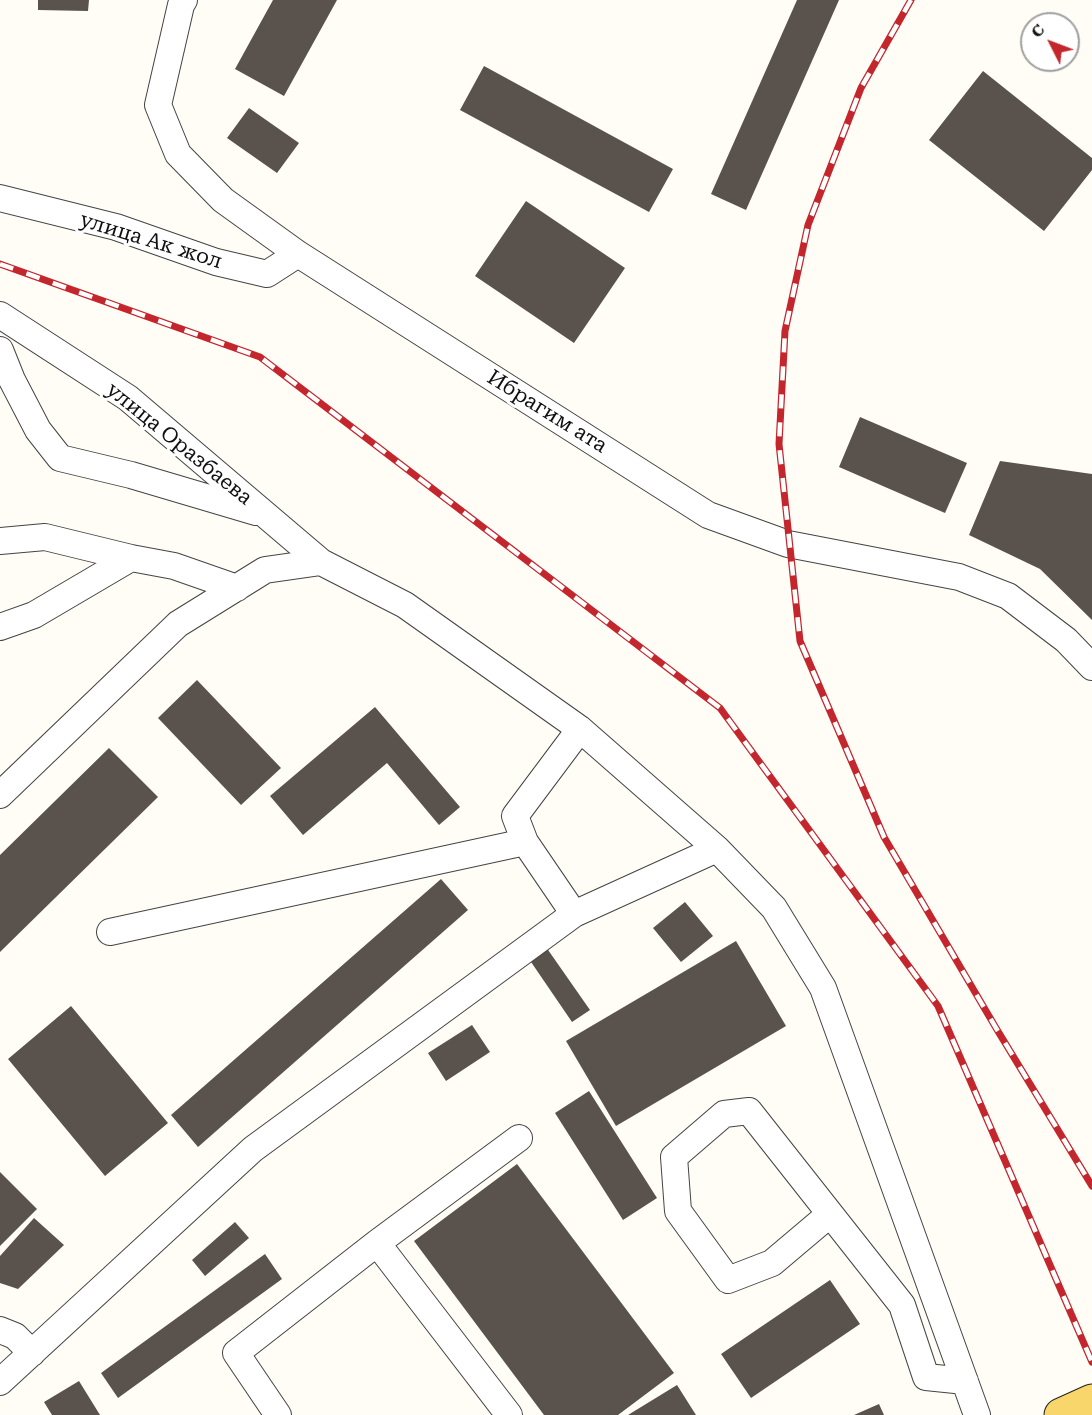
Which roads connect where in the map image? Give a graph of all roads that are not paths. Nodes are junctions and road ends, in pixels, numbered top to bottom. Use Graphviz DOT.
graph roads {
  1 [pos="184,0"];
  2 [pos="0,198"];
  3 [pos="298,254"];
  4 [pos="0,315"];
  5 [pos="0,350"];
  6 [pos="265,514"];
  7 [pos="0,541"];
  8 [pos="131,558"];
  9 [pos="321,562"];
  10 [pos="237,588"];
  11 [pos="0,627"];
  12 [pos="1092,667"];
  13 [pos="580,729"];
  14 [pos="0,795"];
  15 [pos="525,842"];
  16 [pos="717,849"];
  17 [pos="574,914"];
  18 [pos="111,932"];
  19 [pos="519,1138"];
  20 [pos="830,1214"];
  21 [pos="377,1244"];
  22 [pos="0,1330"];
  23 [pos="32,1353"];
  24 [pos="965,1381"];
  25 [pos="0,1382"];
  26 [pos="1092,1401"];
  27 [pos="278,1415"];
  28 [pos="509,1415"];
  29 [pos="977,1415"];
  30 [pos="1061,1415"];
  1 -- 3 [label="street, Ибрагим ата"];
  2 -- 3 [label="street, улица Ак жол"];
  3 -- 12 [label="street, Ибрагим ата"];
  4 -- 6 [label="street, улица Оразбаева"];
  5 -- 6 [label="street"];
  6 -- 9 [label="street, улица Оразбаева"];
  7 -- 8 [label="street"];
  8 -- 10 [label="street"];
  8 -- 11 [label="street"];
  9 -- 10 [label="street"];
  9 -- 13 [label="street, улица Оразбаева"];
  10 -- 14 [label="street"];
  13 -- 15 [label="street"];
  13 -- 16 [label="street, улица Оразбаева"];
  15 -- 17 [label="street"];
  15 -- 18 [label="street"];
  16 -- 17 [label="street"];
  16 -- 24 [label="street, улица Оразбаева"];
  17 -- 23 [label="street"];
  19 -- 21 [label="street"];
  20 -- 20 [label="street"];
  20 -- 24 [label="street"];
  21 -- 27 [label="street"];
  21 -- 28 [label="street"];
  22 -- 23 [label="street"];
  23 -- 25 [label="street"];
  24 -- 29 [label="street, улица Оразбаева"];
  26 -- 30 [label="main road"];
}
